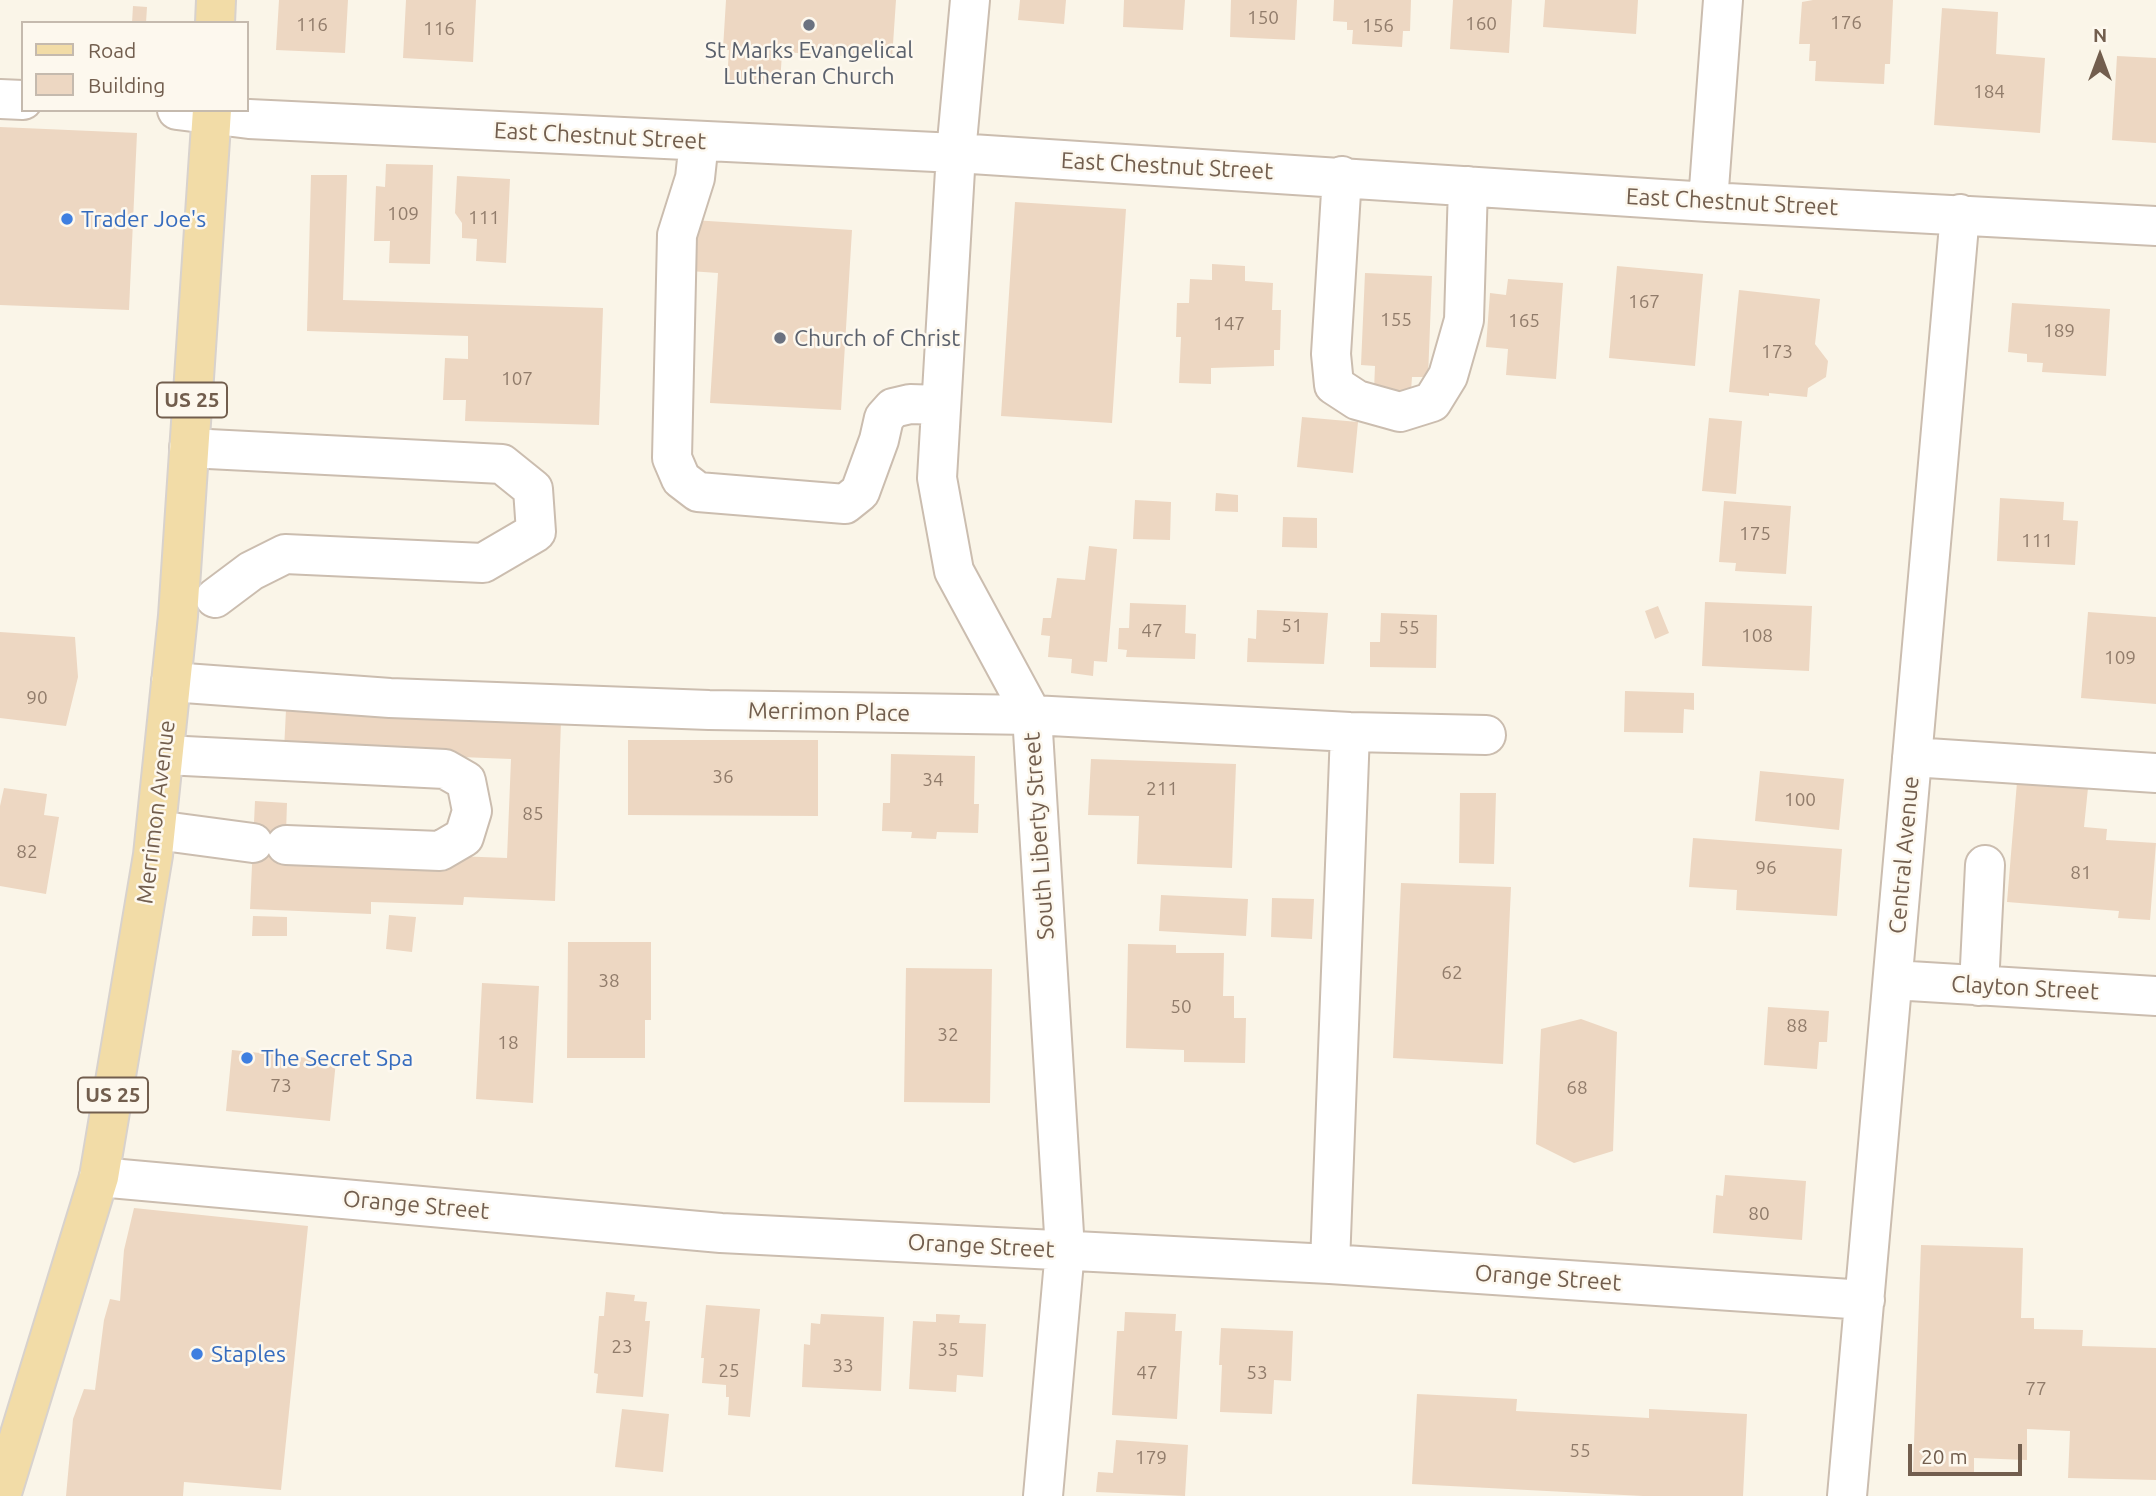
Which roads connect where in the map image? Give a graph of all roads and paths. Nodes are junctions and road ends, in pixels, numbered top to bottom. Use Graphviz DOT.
graph roads {
  1 [pos="216,0"];
  2 [pos="970,0"];
  3 [pos="1723,0"];
  4 [pos="215,21"];
  5 [pos="0,99"];
  6 [pos="21,100"];
  7 [pos="201,112"];
  8 [pos="699,141"];
  9 [pos="956,153"];
  10 [pos="1342,176"];
  11 [pos="1468,186"];
  12 [pos="1708,202"];
  13 [pos="1960,214"];
  14 [pos="2156,226"];
  15 [pos="942,405"];
  16 [pos="189,448"];
  17 [pos="215,598"];
  18 [pos="171,682"];
  19 [pos="1032,715"];
  20 [pos="1350,732"];
  21 [pos="1486,735"];
  22 [pos="165,755"];
  23 [pos="1912,757"];
  24 [pos="2156,773"];
  25 [pos="156,830"];
  26 [pos="1985,866"];
  27 [pos="1894,980"];
  28 [pos="1979,986"];
  29 [pos="2156,996"];
  30 [pos="99,1177"];
  31 [pos="1065,1250"];
  32 [pos="1330,1264"];
  33 [pos="1865,1300"];
  34 [pos="1,1496"];
  35 [pos="1043,1496"];
  36 [pos="1847,1496"];
  1 -- 4 [label="main road"];
  2 -- 9 [label="street, South Liberty Street"];
  3 -- 12 [label="street"];
  5 -- 6 [label="street"];
  7 -- 8 [label="street, East Chestnut Street"];
  7 -- 16 [label="main road, Merrimon Avenue / US 25"];
  8 -- 9 [label="street, East Chestnut Street"];
  8 -- 15 [label="street"];
  9 -- 10 [label="street, East Chestnut Street"];
  9 -- 15 [label="street, South Liberty Street"];
  10 -- 11 [label="street, East Chestnut Street"];
  10 -- 11 [label="street"];
  11 -- 12 [label="street, East Chestnut Street"];
  12 -- 13 [label="street, East Chestnut Street"];
  13 -- 14 [label="street, East Chestnut Street"];
  13 -- 23 [label="street, Central Avenue"];
  15 -- 19 [label="street, South Liberty Street"];
  16 -- 17 [label="street"];
  16 -- 18 [label="main road, Merrimon Avenue / US 25"];
  18 -- 19 [label="street, Merrimon Place"];
  18 -- 22 [label="main road, Merrimon Avenue / US 25"];
  19 -- 20 [label="street, Merrimon Place"];
  19 -- 31 [label="street, South Liberty Street"];
  20 -- 21 [label="street, Merrimon Place"];
  20 -- 32 [label="street"];
  22 -- 25 [label="main road, Merrimon Avenue / US 25"];
  22 -- 25 [label="street"];
  23 -- 24 [label="street"];
  23 -- 27 [label="street, Central Avenue"];
  25 -- 30 [label="main road, Merrimon Avenue / US 25"];
  26 -- 28 [label="street"];
  27 -- 28 [label="street, Clayton Street"];
  27 -- 33 [label="street, Central Avenue"];
  28 -- 29 [label="street, Clayton Street"];
  30 -- 31 [label="street, Orange Street"];
  30 -- 34 [label="main road, Merrimon Avenue / US 25"];
  31 -- 32 [label="street, Orange Street"];
  31 -- 35 [label="street, South Liberty Street"];
  32 -- 33 [label="street, Orange Street"];
  33 -- 36 [label="street, Central Avenue"];
}
